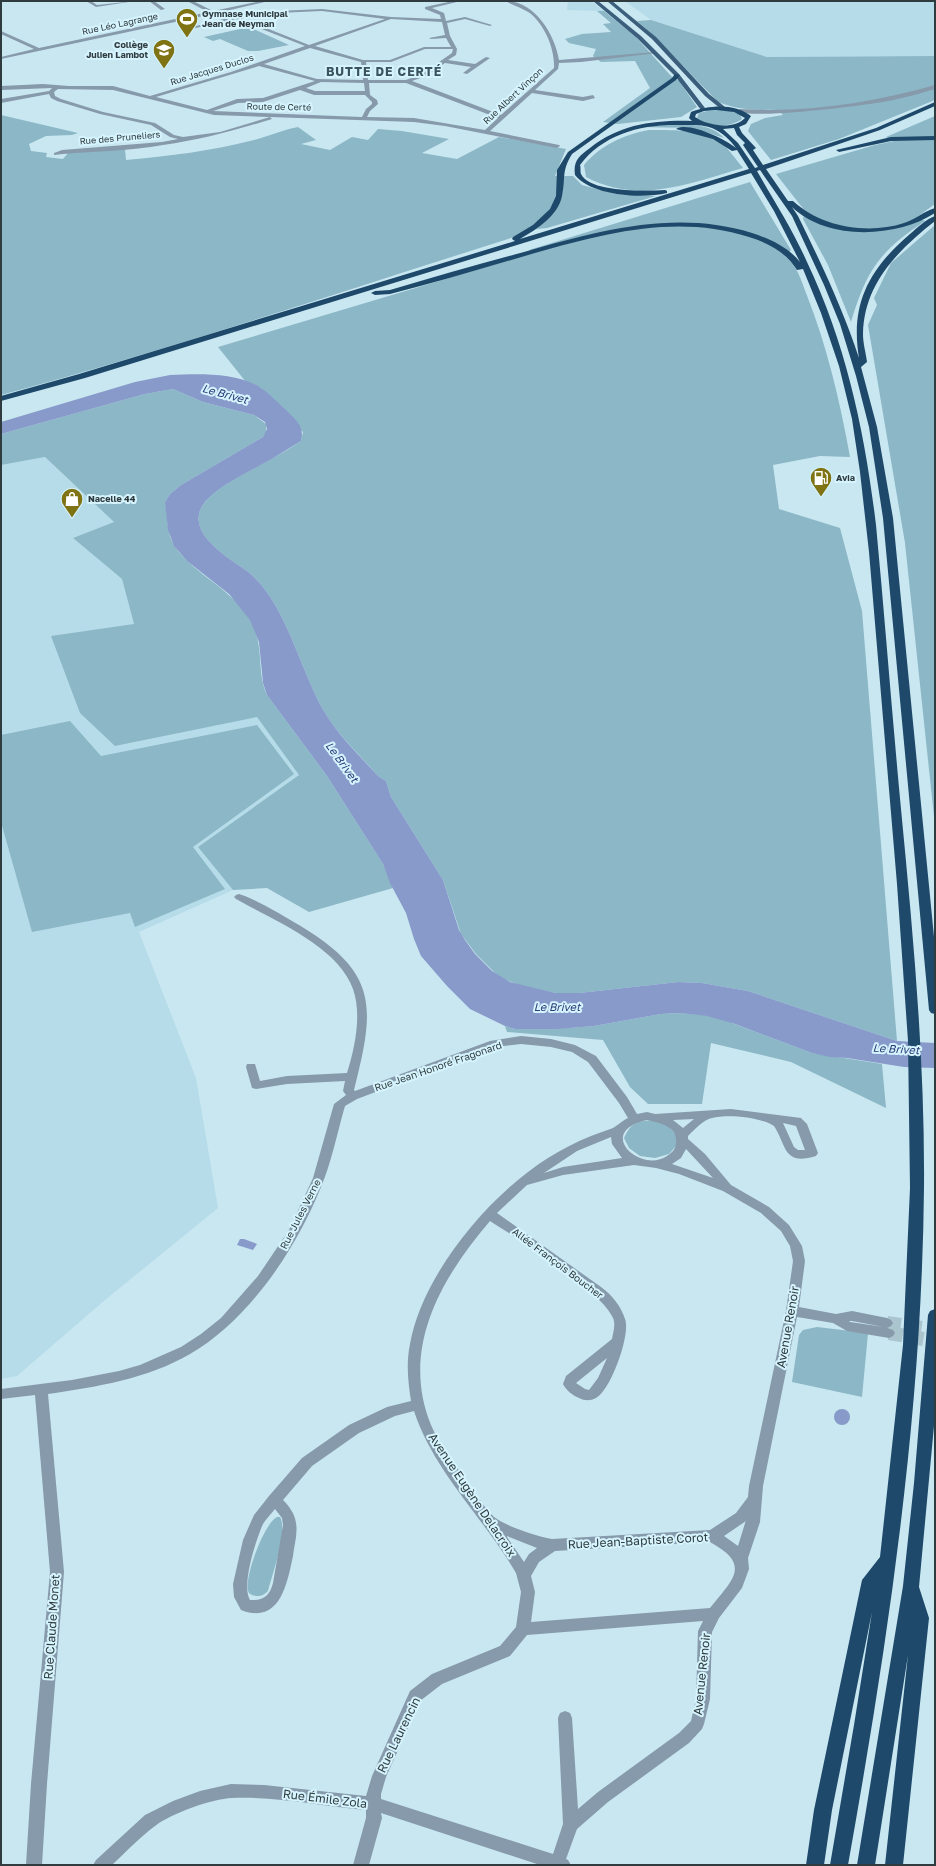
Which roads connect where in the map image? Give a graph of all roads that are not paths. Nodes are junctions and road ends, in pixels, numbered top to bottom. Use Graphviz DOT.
graph roads {
  1 [pos="133,1"];
  2 [pos="151,1"];
  3 [pos="189,1"];
  4 [pos="267,1"];
  5 [pos="459,1"];
  6 [pos="508,1"];
  7 [pos="595,1"];
  8 [pos="609,1"];
  9 [pos="90,2"];
  10 [pos="163,9"];
  11 [pos="211,12"];
  12 [pos="224,12"];
  13 [pos="238,17"];
  14 [pos="390,18"];
  15 [pos="444,21"];
  16 [pos="490,25"];
  17 [pos="182,30"];
  18 [pos="1,32"];
  19 [pos="448,36"];
  20 [pos="431,38"];
  21 [pos="308,47"];
  22 [pos="453,48"];
  23 [pos="39,50"];
  24 [pos="655,53"];
  25 [pos="1,58"];
  26 [pos="488,58"];
  27 [pos="363,61"];
  28 [pos="444,61"];
  29 [pos="557,62"];
  30 [pos="259,64"];
  31 [pos="476,66"];
  32 [pos="465,73"];
  33 [pos="677,75"];
  34 [pos="320,80"];
  35 [pos="407,81"];
  36 [pos="367,82"];
  37 [pos="57,87"];
  38 [pos="935,87"];
  39 [pos="1,88"];
  40 [pos="300,88"];
  41 [pos="530,91"];
  42 [pos="51,92"];
  43 [pos="367,93"];
  44 [pos="592,96"];
  45 [pos="150,97"];
  46 [pos="1,101"];
  47 [pos="935,104"];
  48 [pos="723,108"];
  49 [pos="703,109"];
  50 [pos="740,111"];
  51 [pos="785,111"];
  52 [pos="207,112"];
  53 [pos="693,113"];
  54 [pos="277,116"];
  55 [pos="502,117"];
  56 [pos="364,118"];
  57 [pos="748,118"];
  58 [pos="698,123"];
  59 [pos="713,126"];
  60 [pos="736,126"];
  61 [pos="900,128"];
  62 [pos="486,132"];
  63 [pos="611,136"];
  64 [pos="935,138"];
  65 [pos="184,139"];
  66 [pos="589,139"];
  67 [pos="743,139"];
  68 [pos="557,146"];
  69 [pos="839,150"];
  70 [pos="56,154"];
  71 [pos="749,165"];
  72 [pos="724,179"];
  73 [pos="736,179"];
  74 [pos="935,210"];
  75 [pos="935,218"];
  76 [pos="473,256"];
  77 [pos="809,275"];
  78 [pos="375,293"];
  79 [pos="857,367"];
  80 [pos="1,399"];
  81 [pos="1,406"];
  82 [pos="239,897"];
  83 [pos="935,1010"];
  84 [pos="251,1067"];
  85 [pos="351,1076"];
  86 [pos="352,1096"];
  87 [pos="707,1115"];
  88 [pos="658,1117"];
  89 [pos="764,1117"];
  90 [pos="634,1118"];
  91 [pos="619,1130"];
  92 [pos="683,1138"];
  93 [pos="633,1161"];
  94 [pos="656,1164"];
  95 [pos="525,1182"];
  96 [pos="727,1188"];
  97 [pos="489,1214"];
  98 [pos="792,1311"];
  99 [pos="935,1315"];
  100 [pos="888,1328"];
  101 [pos="617,1342"];
  102 [pos="40,1389"];
  103 [pos="1,1394"];
  104 [pos="417,1405"];
  105 [pos="755,1498"];
  106 [pos="274,1500"];
  107 [pos="489,1521"];
  108 [pos="712,1536"];
  109 [pos="552,1545"];
  110 [pos="741,1558"];
  111 [pos="888,1559"];
  112 [pos="524,1575"];
  113 [pos="911,1586"];
  114 [pos="714,1614"];
  115 [pos="523,1629"];
  116 [pos="565,1718"];
  117 [pos="374,1804"];
  118 [pos="571,1824"];
  119 [pos="560,1864"];
  120 [pos="34,1865"];
  121 [pos="101,1865"];
  122 [pos="361,1865"];
  123 [pos="815,1865"];
  124 [pos="839,1865"];
  125 [pos="866,1865"];
  126 [pos="894,1865"];
  1 -- 9 [label="street"];
  2 -- 10 [label="street"];
  3 -- 11 [label="street"];
  4 -- 12 [label="street, Rue Léo Lagrange"];
  5 -- 15 [label="street"];
  6 -- 29 [label="street"];
  7 -- 24 [label="main road"];
  8 -- 48 [label="main road"];
  11 -- 12 [label="street, Rue Léo Lagrange"];
  11 -- 23 [label="street, Rue Léo Lagrange"];
  12 -- 13 [label="street"];
  13 -- 14 [label="street"];
  13 -- 17 [label="street"];
  13 -- 21 [label="street"];
  14 -- 15 [label="street"];
  14 -- 21 [label="street, Rue Jacques Duclos"];
  15 -- 16 [label="street"];
  15 -- 19 [label="street"];
  18 -- 23 [label="street"];
  19 -- 20 [label="street"];
  19 -- 22 [label="street"];
  21 -- 27 [label="street"];
  21 -- 30 [label="street, Rue Jacques Duclos"];
  22 -- 27 [label="street"];
  22 -- 28 [label="street"];
  23 -- 25 [label="street, Rue Léo Lagrange"];
  24 -- 29 [label="street"];
  24 -- 33 [label="main road"];
  26 -- 31 [label="street"];
  27 -- 36 [label="street"];
  28 -- 31 [label="street"];
  28 -- 35 [label="street"];
  29 -- 41 [label="street, Rue Albert Vinçon"];
  30 -- 34 [label="street"];
  30 -- 45 [label="street, Rue Jacques Duclos"];
  31 -- 32 [label="street"];
  33 -- 49 [label="main road"];
  33 -- 66 [label="highway"];
  34 -- 36 [label="street"];
  34 -- 40 [label="street"];
  35 -- 36 [label="street"];
  35 -- 55 [label="street"];
  36 -- 43 [label="street"];
  37 -- 39 [label="street, Route de Certé"];
  37 -- 42 [label="street"];
  37 -- 45 [label="street, Route de Certé"];
  38 -- 51 [label="street"];
  40 -- 43 [label="street"];
  40 -- 52 [label="street"];
  41 -- 44 [label="street"];
  41 -- 55 [label="street, Rue Albert Vinçon"];
  42 -- 46 [label="street"];
  42 -- 65 [label="street"];
  43 -- 56 [label="street"];
  45 -- 52 [label="street, Route de Certé"];
  47 -- 73 [label="highway"];
  48 -- 49 [label="highway"];
  48 -- 50 [label="highway"];
  49 -- 53 [label="highway"];
  50 -- 51 [label="street"];
  50 -- 57 [label="highway"];
  51 -- 57 [label="street"];
  52 -- 54 [label="street, Route de Certé"];
  53 -- 58 [label="highway"];
  53 -- 66 [label="highway"];
  54 -- 56 [label="street, Route de Certé"];
  54 -- 65 [label="street, Rue des Pruneliers"];
  55 -- 62 [label="street, Rue Albert Vinçon"];
  56 -- 62 [label="street, Route de Certé"];
  57 -- 60 [label="highway"];
  58 -- 59 [label="highway"];
  58 -- 63 [label="highway"];
  59 -- 60 [label="highway"];
  59 -- 71 [label="highway"];
  60 -- 67 [label="highway"];
  61 -- 69 [label="highway"];
  62 -- 68 [label="street, Route de Certé"];
  63 -- 71 [label="highway"];
  63 -- 72 [label="highway"];
  64 -- 69 [label="highway"];
  65 -- 70 [label="street, Rue des Pruneliers"];
  66 -- 76 [label="highway"];
  67 -- 74 [label="highway"];
  67 -- 79 [label="highway"];
  69 -- 73 [label="highway"];
  71 -- 77 [label="highway"];
  72 -- 73 [label="highway"];
  72 -- 76 [label="highway"];
  73 -- 78 [label="highway"];
  75 -- 79 [label="highway"];
  76 -- 80 [label="highway"];
  77 -- 78 [label="highway"];
  77 -- 111 [label="highway"];
  78 -- 81 [label="highway"];
  79 -- 83 [label="highway"];
  82 -- 85 [label="street"];
  84 -- 85 [label="street"];
  85 -- 86 [label="street"];
  86 -- 90 [label="street, Rue Jean Honoré Fragonard"];
  86 -- 102 [label="street, Rue Jules Verne"];
  87 -- 88 [label="street"];
  87 -- 89 [label="street"];
  87 -- 92 [label="street"];
  88 -- 90 [label="street"];
  88 -- 92 [label="street"];
  90 -- 91 [label="street"];
  91 -- 93 [label="street"];
  91 -- 95 [label="street, Avenue Eugène Delacroix"];
  92 -- 94 [label="street"];
  92 -- 96 [label="street, Avenue Renoir"];
  93 -- 94 [label="street"];
  93 -- 95 [label="street, Avenue Eugène Delacroix"];
  94 -- 96 [label="street, Avenue Renoir"];
  95 -- 97 [label="street, Avenue Eugène Delacroix"];
  96 -- 98 [label="street, Avenue Renoir"];
  97 -- 101 [label="street, Allée François Boucher"];
  97 -- 104 [label="street, Avenue Eugène Delacroix"];
  98 -- 100 [label="street"];
  98 -- 105 [label="street, Avenue Renoir"];
  99 -- 113 [label="highway"];
  102 -- 103 [label="street, Rue Jules Verne"];
  102 -- 120 [label="street, Rue Claude Monet"];
  104 -- 106 [label="street"];
  104 -- 107 [label="street, Avenue Eugène Delacroix"];
  105 -- 108 [label="street, Avenue Renoir"];
  105 -- 110 [label="street, Avenue Renoir"];
  106 -- 106 [label="street"];
  107 -- 109 [label="street, Rue Jean-Baptiste Corot"];
  107 -- 112 [label="street, Avenue Eugène Delacroix"];
  108 -- 109 [label="street, Rue Jean-Baptiste Corot"];
  108 -- 110 [label="street, Rue Jean-Baptiste Corot"];
  109 -- 112 [label="street"];
  110 -- 114 [label="street, Avenue Renoir"];
  111 -- 123 [label="highway"];
  111 -- 124 [label="highway"];
  112 -- 115 [label="street, Avenue Eugène Delacroix"];
  113 -- 125 [label="highway"];
  113 -- 126 [label="highway"];
  114 -- 115 [label="street"];
  114 -- 118 [label="street, Avenue Renoir"];
  115 -- 117 [label="street, Rue Laurencin"];
  116 -- 118 [label="street"];
  117 -- 119 [label="street, Rue Émile Zola"];
  117 -- 121 [label="street, Rue Émile Zola"];
  117 -- 122 [label="street, Rue Laurencin"];
  118 -- 119 [label="street"];
}
